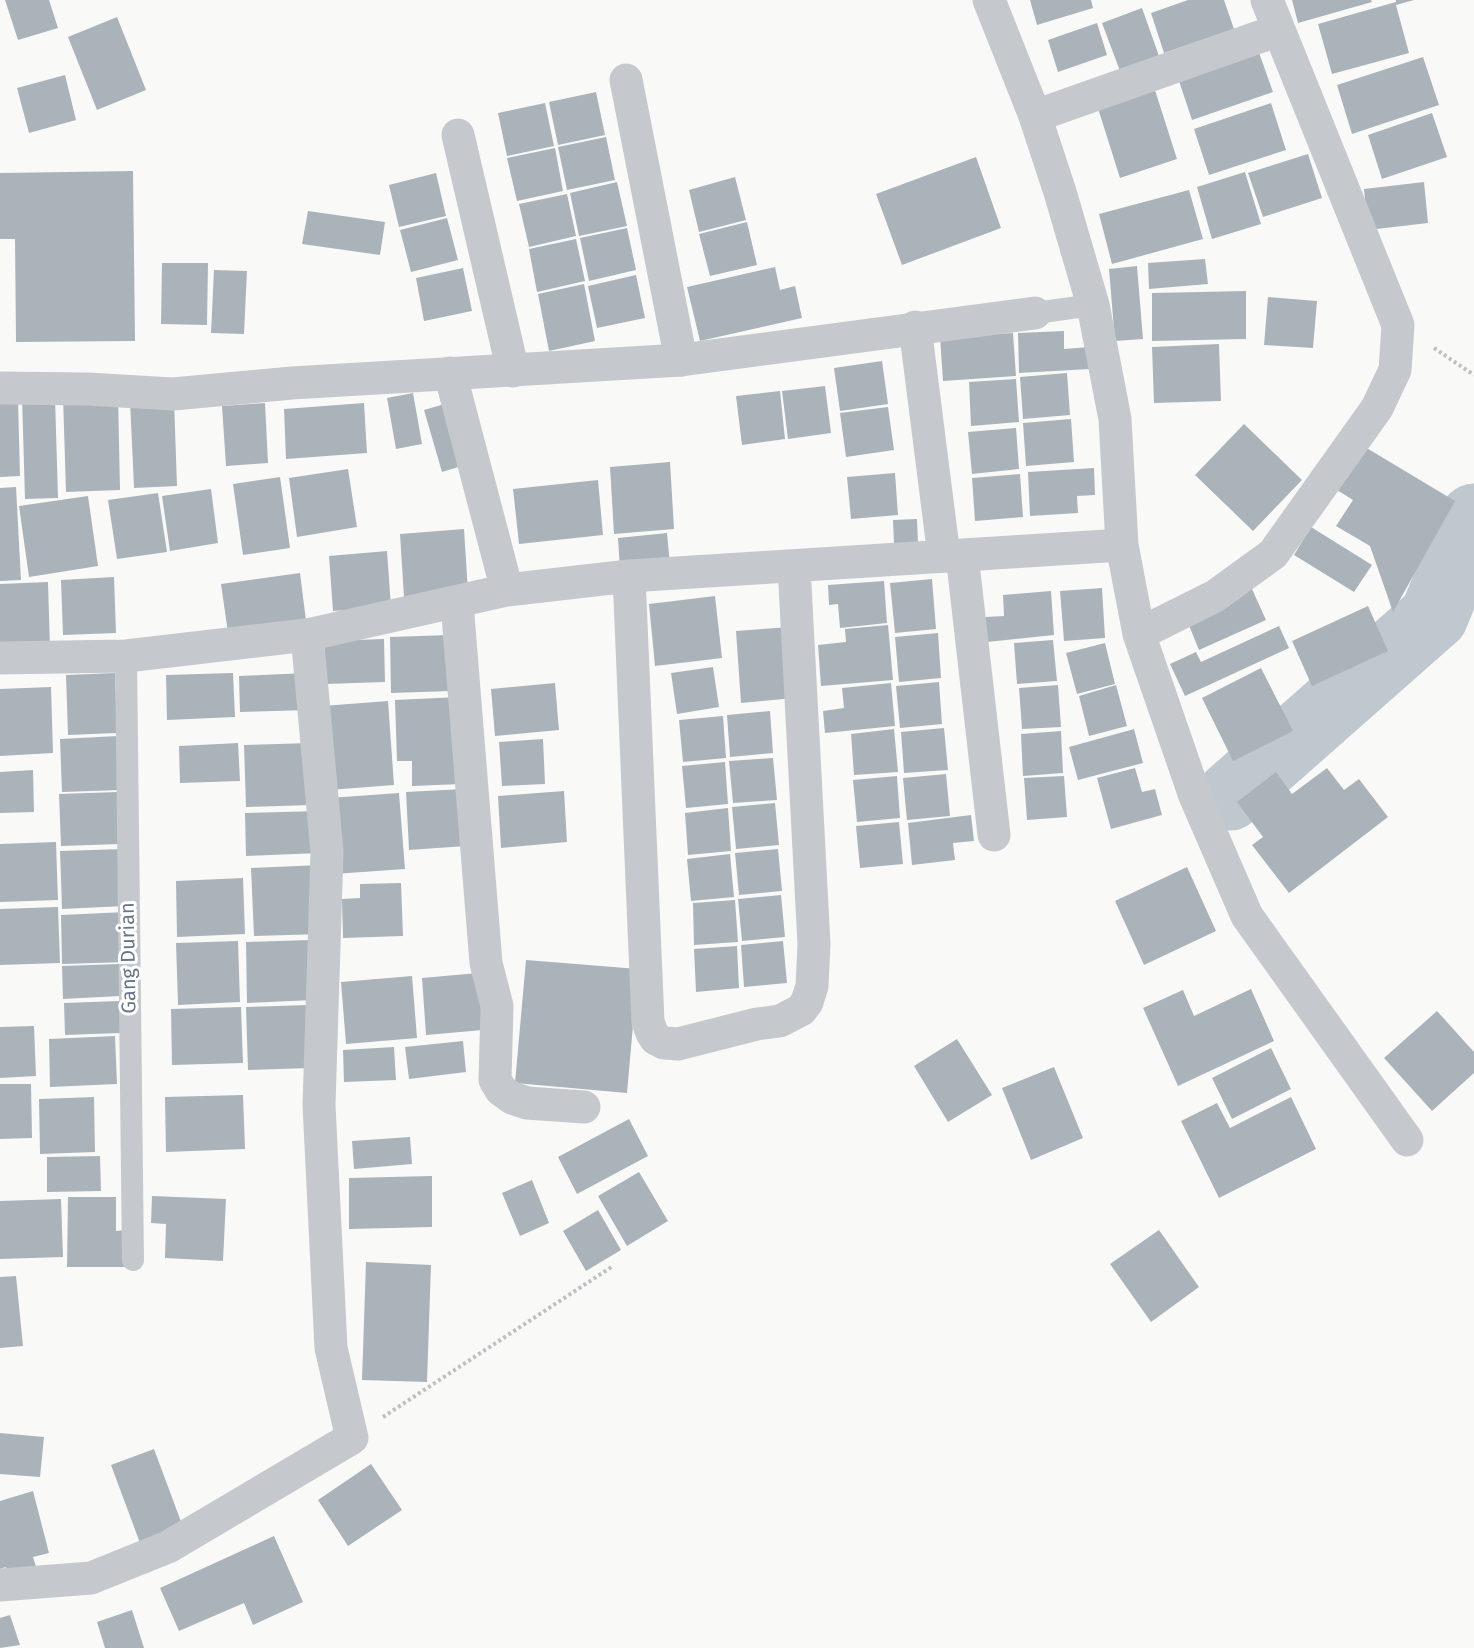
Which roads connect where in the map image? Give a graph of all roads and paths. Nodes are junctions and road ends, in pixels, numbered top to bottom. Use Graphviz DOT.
graph roads {
  1 [pos="990,0"];
  2 [pos="1267,0"];
  3 [pos="1279,30"];
  4 [pos="626,80"];
  5 [pos="1035,116"];
  6 [pos="458,135"];
  7 [pos="1093,305"];
  8 [pos="1035,312"];
  9 [pos="1398,325"];
  10 [pos="915,327"];
  11 [pos="681,360"];
  12 [pos="513,371"];
  13 [pos="450,373"];
  14 [pos="1474,375"];
  15 [pos="0,388"];
  16 [pos="1122,544"];
  17 [pos="953,556"];
  18 [pos="794,566"];
  19 [pos="629,576"];
  20 [pos="507,590"];
  21 [pos="457,603"];
  22 [pos="1139,634"];
  23 [pos="307,636"];
  24 [pos="126,656"];
  25 [pos="0,658"];
  26 [pos="994,835"];
  27 [pos="584,1107"];
  28 [pos="1407,1140"];
  29 [pos="133,1260"];
  30 [pos="613,1266"];
  31 [pos="352,1438"];
  32 [pos="0,1585"];
  1 -- 5 [label="street"];
  2 -- 3 [label="street"];
  3 -- 5 [label="street"];
  3 -- 9 [label="street"];
  4 -- 11 [label="street"];
  5 -- 7 [label="street"];
  6 -- 12 [label="street"];
  7 -- 8 [label="lane"];
  7 -- 16 [label="street"];
  8 -- 10 [label="street"];
  9 -- 14 [label="path"];
  9 -- 22 [label="street"];
  10 -- 11 [label="street"];
  10 -- 17 [label="street"];
  11 -- 12 [label="street"];
  12 -- 13 [label="street"];
  13 -- 15 [label="street"];
  13 -- 20 [label="street"];
  16 -- 17 [label="street"];
  16 -- 22 [label="street"];
  17 -- 18 [label="street"];
  17 -- 26 [label="street"];
  18 -- 19 [label="street"];
  18 -- 19 [label="street"];
  19 -- 20 [label="street"];
  20 -- 21 [label="street"];
  21 -- 23 [label="street"];
  21 -- 27 [label="street"];
  22 -- 28 [label="street"];
  23 -- 24 [label="street"];
  23 -- 31 [label="street"];
  24 -- 25 [label="street"];
  24 -- 29 [label="lane, Gang Durian"];
  30 -- 31 [label="path"];
  31 -- 32 [label="street"];
}
